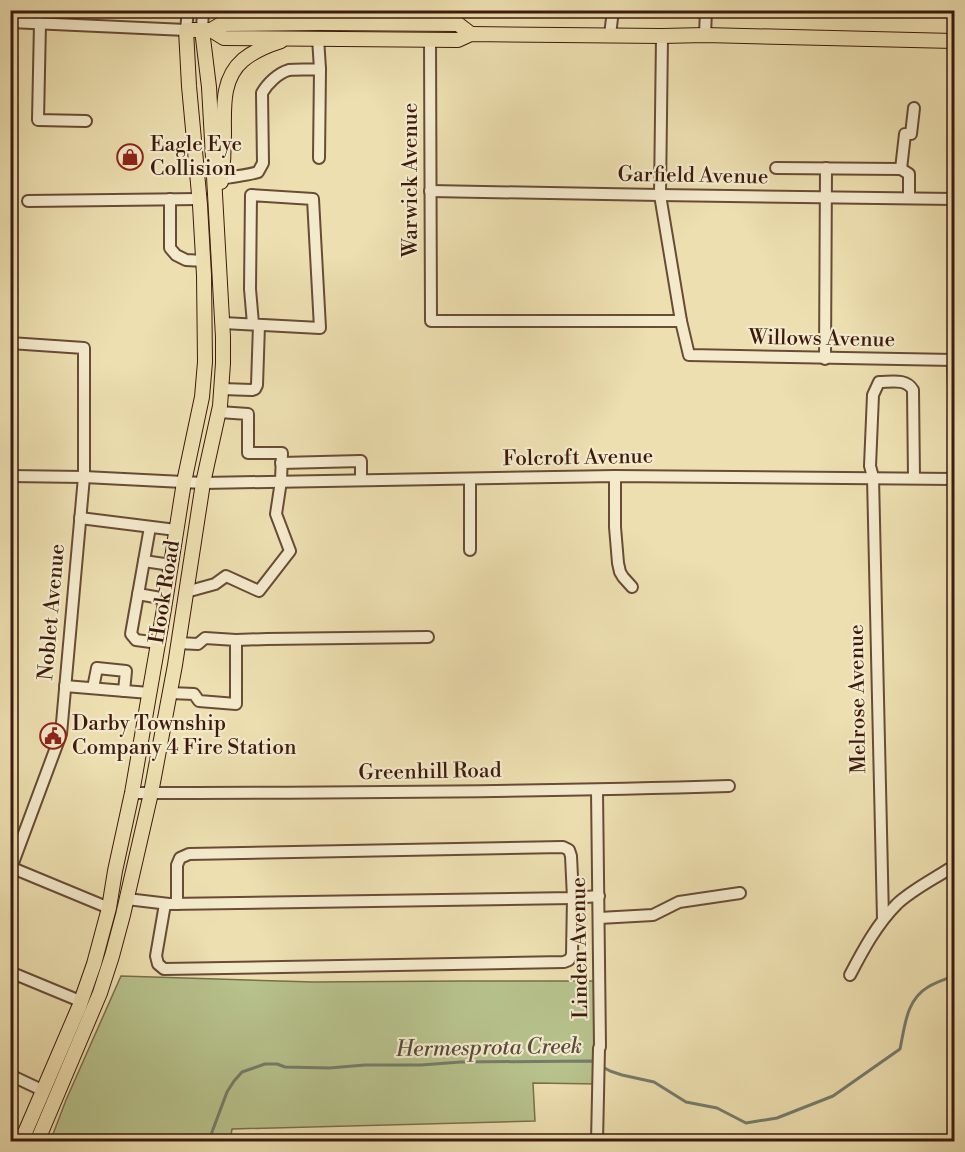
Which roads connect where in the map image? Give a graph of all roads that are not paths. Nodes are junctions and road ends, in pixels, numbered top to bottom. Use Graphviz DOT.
graph roads {
  1 [pos="188,10"];
  2 [pos="203,10"];
  3 [pos="229,10"];
  4 [pos="613,10"];
  5 [pos="706,10"];
  6 [pos="424,17"];
  7 [pos="10,22"];
  8 [pos="40,23"];
  9 [pos="288,23"];
  10 [pos="186,30"];
  11 [pos="207,30"];
  12 [pos="471,34"];
  13 [pos="610,35"];
  14 [pos="705,35"];
  15 [pos="662,36"];
  16 [pos="288,38"];
  17 [pos="318,38"];
  18 [pos="430,39"];
  19 [pos="954,41"];
  20 [pos="320,69"];
  21 [pos="914,108"];
  22 [pos="86,121"];
  23 [pos="319,158"];
  24 [pos="776,168"];
  25 [pos="826,168"];
  26 [pos="902,169"];
  27 [pos="221,179"];
  28 [pos="430,190"];
  29 [pos="660,195"];
  30 [pos="826,197"];
  31 [pos="909,198"];
  32 [pos="170,199"];
  33 [pos="199,199"];
  34 [pos="954,199"];
  35 [pos="28,201"];
  36 [pos="216,204"];
  37 [pos="204,261"];
  38 [pos="681,321"];
  39 [pos="223,323"];
  40 [pos="256,325"];
  41 [pos="10,343"];
  42 [pos="825,359"];
  43 [pos="954,360"];
  44 [pos="954,387"];
  45 [pos="222,389"];
  46 [pos="219,412"];
  47 [pos="281,464"];
  48 [pos="10,476"];
  49 [pos="615,476"];
  50 [pos="84,477"];
  51 [pos="873,477"];
  52 [pos="914,478"];
  53 [pos="470,479"];
  54 [pos="954,479"];
  55 [pos="361,480"];
  56 [pos="281,481"];
  57 [pos="184,482"];
  58 [pos="203,483"];
  59 [pos="80,518"];
  60 [pos="150,527"];
  61 [pos="176,530"];
  62 [pos="470,550"];
  63 [pos="144,561"];
  64 [pos="171,565"];
  65 [pos="632,587"];
  66 [pos="186,592"];
  67 [pos="138,594"];
  68 [pos="166,599"];
  69 [pos="428,637"];
  70 [pos="236,640"];
  71 [pos="158,643"];
  72 [pos="178,643"];
  73 [pos="65,686"];
  74 [pos="93,688"];
  75 [pos="124,691"];
  76 [pos="149,693"];
  77 [pos="170,693"];
  78 [pos="729,786"];
  79 [pos="597,790"];
  80 [pos="132,793"];
  81 [pos="151,793"];
  82 [pos="954,867"];
  83 [pos="11,869"];
  84 [pos="740,894"];
  85 [pos="598,896"];
  86 [pos="127,898"];
  87 [pos="573,898"];
  88 [pos="165,904"];
  89 [pos="177,904"];
  90 [pos="109,908"];
  91 [pos="599,918"];
  92 [pos="883,919"];
  93 [pos="10,972"];
  94 [pos="850,975"];
  95 [pos="80,1001"];
  96 [pos="10,1075"];
  97 [pos="44,1091"];
  98 [pos="21,1142"];
  99 [pos="37,1142"];
  100 [pos="597,1142"];
  1 -- 10 [label="street"];
  2 -- 11 [label="street"];
  3 -- 9 [label="main road"];
  4 -- 13 [label="street"];
  5 -- 14 [label="street"];
  6 -- 9 [label="main road"];
  6 -- 12 [label="main road"];
  7 -- 8 [label="street"];
  8 -- 10 [label="street"];
  8 -- 22 [label="street"];
  9 -- 11 [label="main road"];
  10 -- 11 [label="main road"];
  10 -- 33 [label="main road, Hook Road"];
  11 -- 16 [label="main road"];
  11 -- 36 [label="main road, Hook Road"];
  12 -- 13 [label="main road"];
  12 -- 18 [label="main road"];
  13 -- 15 [label="main road"];
  14 -- 15 [label="main road"];
  14 -- 19 [label="main road"];
  15 -- 29 [label="street"];
  16 -- 17 [label="main road"];
  16 -- 27 [label="main road"];
  17 -- 18 [label="main road"];
  17 -- 20 [label="street"];
  18 -- 28 [label="street, Warwick Avenue"];
  20 -- 23 [label="street"];
  20 -- 27 [label="street"];
  21 -- 26 [label="street"];
  24 -- 25 [label="street"];
  25 -- 26 [label="street"];
  25 -- 30 [label="street"];
  26 -- 31 [label="street"];
  27 -- 36 [label="main road"];
  28 -- 29 [label="street, Garfield Avenue"];
  28 -- 38 [label="street, Warwick Avenue"];
  29 -- 30 [label="street, Garfield Avenue"];
  29 -- 38 [label="street"];
  30 -- 31 [label="street, Garfield Avenue"];
  30 -- 42 [label="street"];
  31 -- 34 [label="street, Garfield Avenue"];
  32 -- 33 [label="street"];
  32 -- 35 [label="street"];
  32 -- 37 [label="street"];
  33 -- 37 [label="main road, Hook Road"];
  36 -- 39 [label="main road, Hook Road"];
  37 -- 57 [label="main road, Hook Road"];
  38 -- 42 [label="street, Willows Avenue"];
  39 -- 40 [label="street"];
  39 -- 45 [label="main road, Hook Road"];
  40 -- 40 [label="street"];
  40 -- 45 [label="street"];
  41 -- 50 [label="street, Noblet Avenue"];
  42 -- 43 [label="street, Willows Avenue"];
  43 -- 44 [label="street"];
  45 -- 46 [label="main road, Hook Road"];
  46 -- 47 [label="street"];
  46 -- 58 [label="main road, Hook Road"];
  47 -- 55 [label="street"];
  47 -- 56 [label="street"];
  48 -- 50 [label="street, Folcroft Avenue"];
  49 -- 51 [label="street, Folcroft Avenue"];
  49 -- 53 [label="street, Folcroft Avenue"];
  49 -- 65 [label="street"];
  50 -- 57 [label="street, Folcroft Avenue"];
  50 -- 59 [label="street, Noblet Avenue"];
  51 -- 52 [label="street, Folcroft Avenue"];
  51 -- 52 [label="street, Melrose Avenue"];
  51 -- 92 [label="street, Melrose Avenue"];
  52 -- 54 [label="street, Folcroft Avenue"];
  53 -- 55 [label="street, Folcroft Avenue"];
  53 -- 62 [label="street"];
  55 -- 56 [label="street, Folcroft Avenue"];
  56 -- 58 [label="street, Folcroft Avenue"];
  56 -- 66 [label="street"];
  57 -- 58 [label="street, Folcroft Avenue"];
  57 -- 61 [label="main road, Hook Road"];
  58 -- 66 [label="main road, Hook Road"];
  59 -- 60 [label="street"];
  59 -- 73 [label="street, Noblet Avenue"];
  60 -- 61 [label="street"];
  60 -- 63 [label="street"];
  61 -- 64 [label="main road, Hook Road"];
  63 -- 64 [label="street"];
  63 -- 67 [label="street"];
  64 -- 68 [label="main road, Hook Road"];
  66 -- 72 [label="main road, Hook Road"];
  67 -- 68 [label="street"];
  67 -- 71 [label="street"];
  68 -- 71 [label="main road, Hook Road"];
  69 -- 70 [label="street"];
  70 -- 72 [label="street"];
  70 -- 77 [label="street"];
  71 -- 76 [label="main road, Hook Road"];
  72 -- 77 [label="main road, Hook Road"];
  73 -- 74 [label="street"];
  73 -- 83 [label="street, Noblet Avenue"];
  74 -- 75 [label="street"];
  74 -- 75 [label="street"];
  75 -- 76 [label="street"];
  76 -- 80 [label="main road, Hook Road"];
  77 -- 81 [label="main road, Hook Road"];
  78 -- 79 [label="street, Greenhill Road"];
  79 -- 81 [label="street, Greenhill Road"];
  79 -- 85 [label="street, Linden Avenue"];
  80 -- 81 [label="street, Greenhill Road"];
  80 -- 90 [label="main road, Hook Road"];
  81 -- 86 [label="main road, Hook Road"];
  82 -- 92 [label="street"];
  83 -- 90 [label="street"];
  84 -- 91 [label="street"];
  85 -- 87 [label="street"];
  85 -- 91 [label="street, Linden Avenue"];
  86 -- 88 [label="street"];
  86 -- 99 [label="main road, Hook Road"];
  87 -- 88 [label="street"];
  87 -- 89 [label="street"];
  87 -- 89 [label="street"];
  88 -- 89 [label="street"];
  90 -- 95 [label="main road, Hook Road"];
  91 -- 100 [label="street, Linden Avenue"];
  92 -- 94 [label="street"];
  93 -- 95 [label="street"];
  95 -- 97 [label="main road, Hook Road"];
  96 -- 97 [label="street"];
  97 -- 98 [label="main road, Hook Road"];
}
